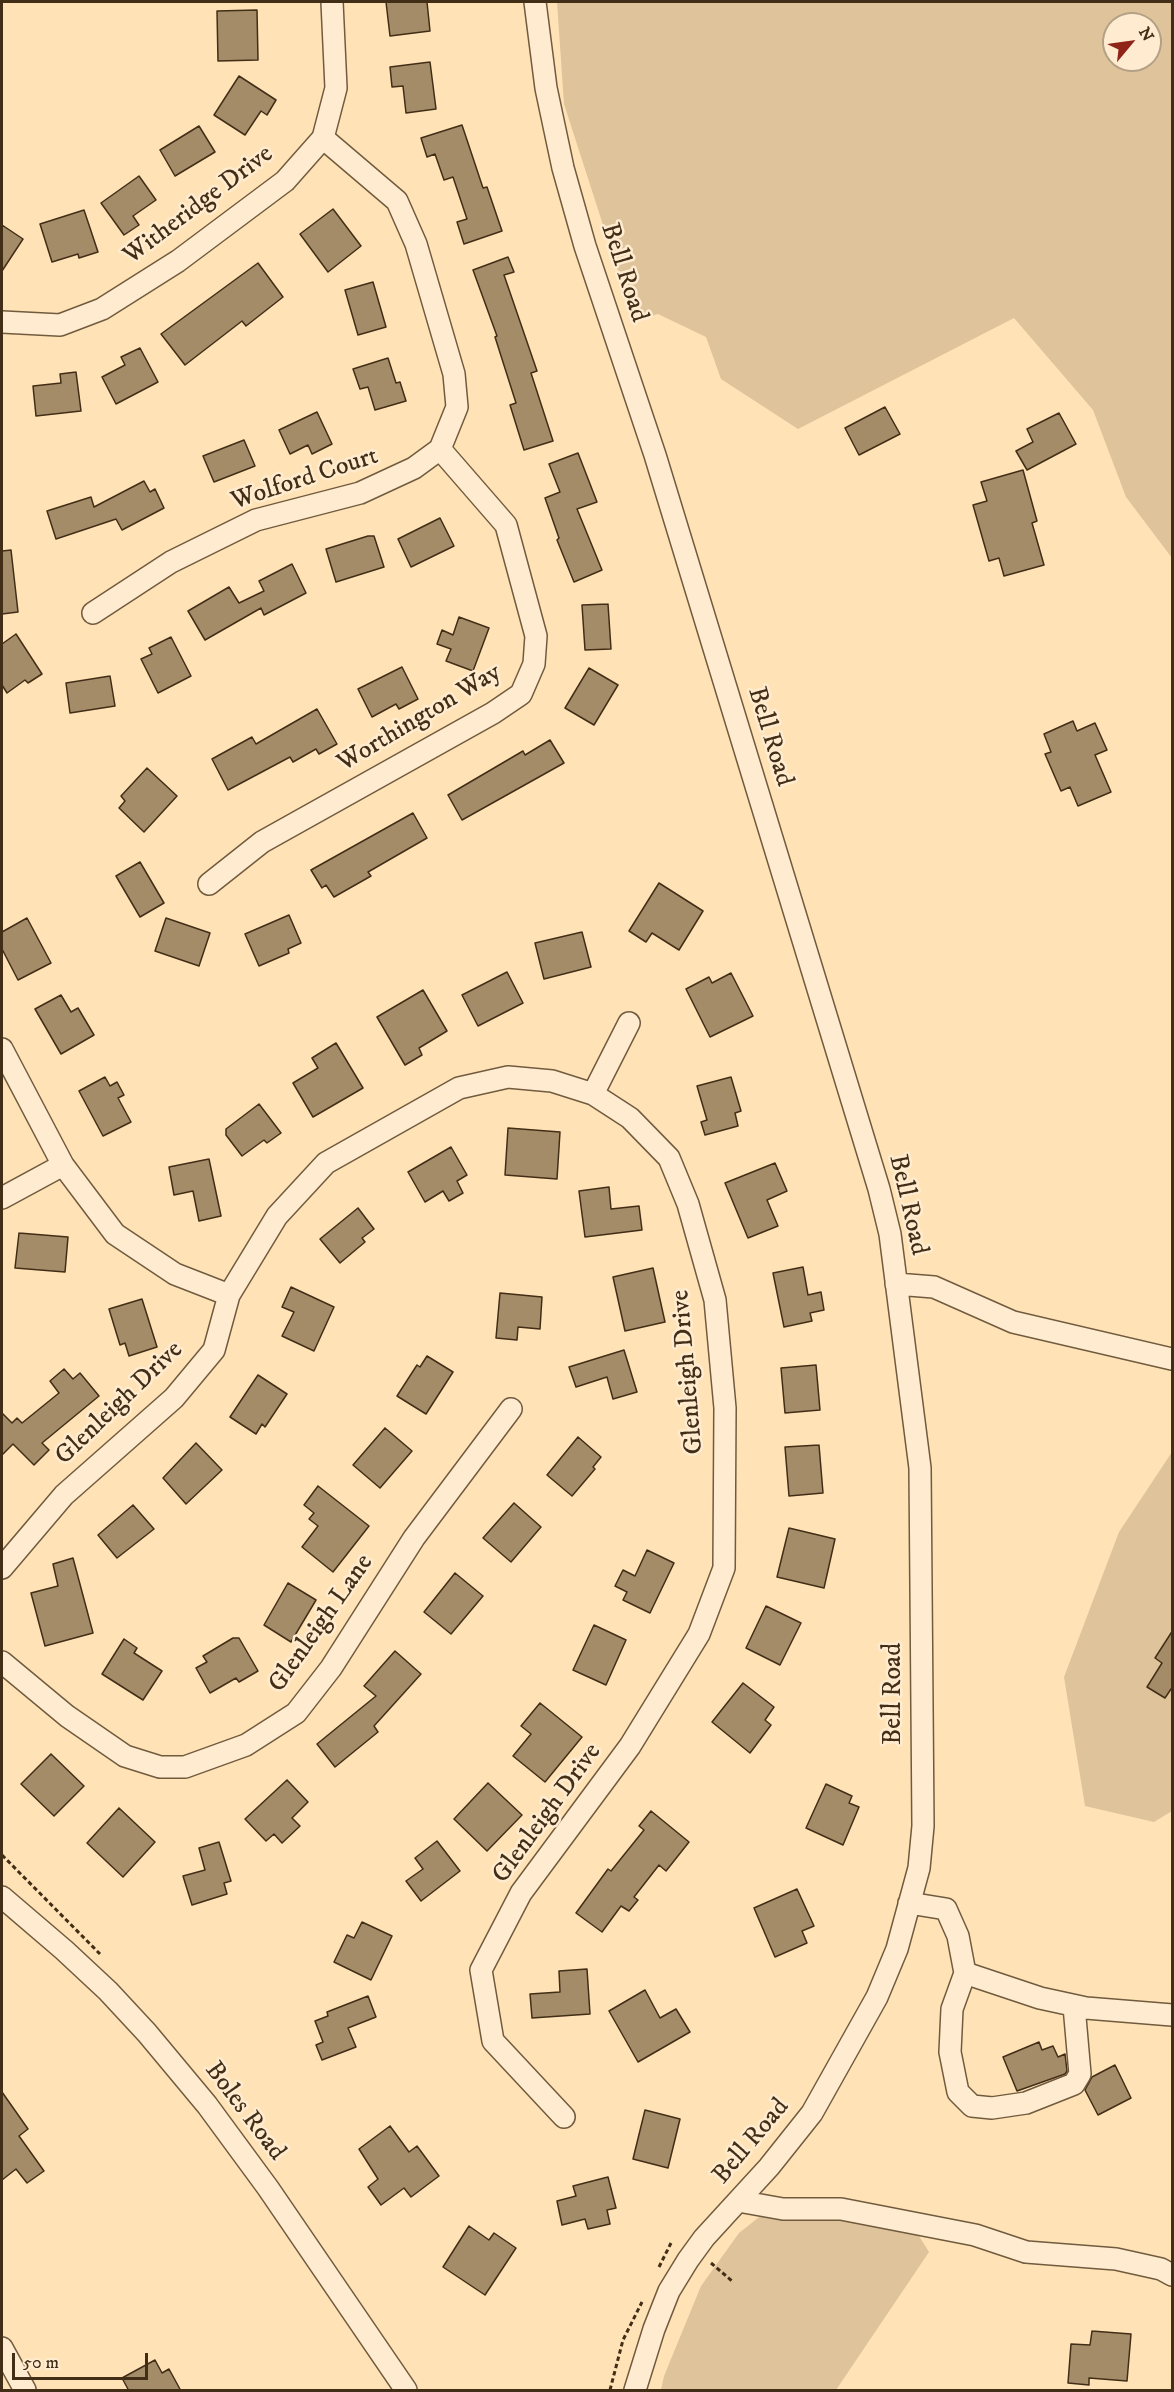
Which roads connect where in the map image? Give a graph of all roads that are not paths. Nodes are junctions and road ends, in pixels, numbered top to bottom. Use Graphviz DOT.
graph roads {
  1 [pos="332,2"];
  2 [pos="535,2"];
  3 [pos="323,138"];
  4 [pos="2,322"];
  5 [pos="440,449"];
  6 [pos="93,613"];
  7 [pos="209,885"];
  8 [pos="629,1023"];
  9 [pos="2,1049"];
  10 [pos="593,1094"];
  11 [pos="63,1165"];
  12 [pos="2,1198"];
  13 [pos="896,1284"];
  14 [pos="229,1295"];
  15 [pos="1173,1359"];
  16 [pos="511,1409"];
  17 [pos="2,1568"];
  18 [pos="2,1662"];
  19 [pos="2,1897"];
  20 [pos="909,1903"];
  21 [pos="965,1973"];
  22 [pos="1074,2006"];
  23 [pos="1173,2015"];
  24 [pos="564,2117"];
  25 [pos="738,2201"];
  26 [pos="1173,2275"];
  27 [pos="2,2348"];
  28 [pos="635,2389"];
  29 [pos="25,2391"];
  30 [pos="406,2391"];
  1 -- 3 [label="street, Witheridge Drive"];
  2 -- 13 [label="street, Bell Road"];
  3 -- 4 [label="street, Witheridge Drive"];
  3 -- 5 [label="street"];
  5 -- 6 [label="street, Wolford Court"];
  5 -- 7 [label="street, Worthington Way"];
  8 -- 10 [label="street"];
  9 -- 11 [label="street"];
  10 -- 14 [label="street, Glenleigh Drive"];
  10 -- 24 [label="street, Glenleigh Drive"];
  11 -- 12 [label="street"];
  11 -- 14 [label="street"];
  13 -- 15 [label="street"];
  13 -- 20 [label="street, Bell Road"];
  14 -- 17 [label="street, Glenleigh Drive"];
  16 -- 18 [label="street, Glenleigh Lane"];
  19 -- 30 [label="street, Boles Road"];
  20 -- 21 [label="street"];
  20 -- 25 [label="street, Bell Road"];
  21 -- 22 [label="street"];
  21 -- 22 [label="street"];
  22 -- 23 [label="street"];
  25 -- 26 [label="street"];
  25 -- 28 [label="street, Bell Road"];
  27 -- 29 [label="street"];
}
